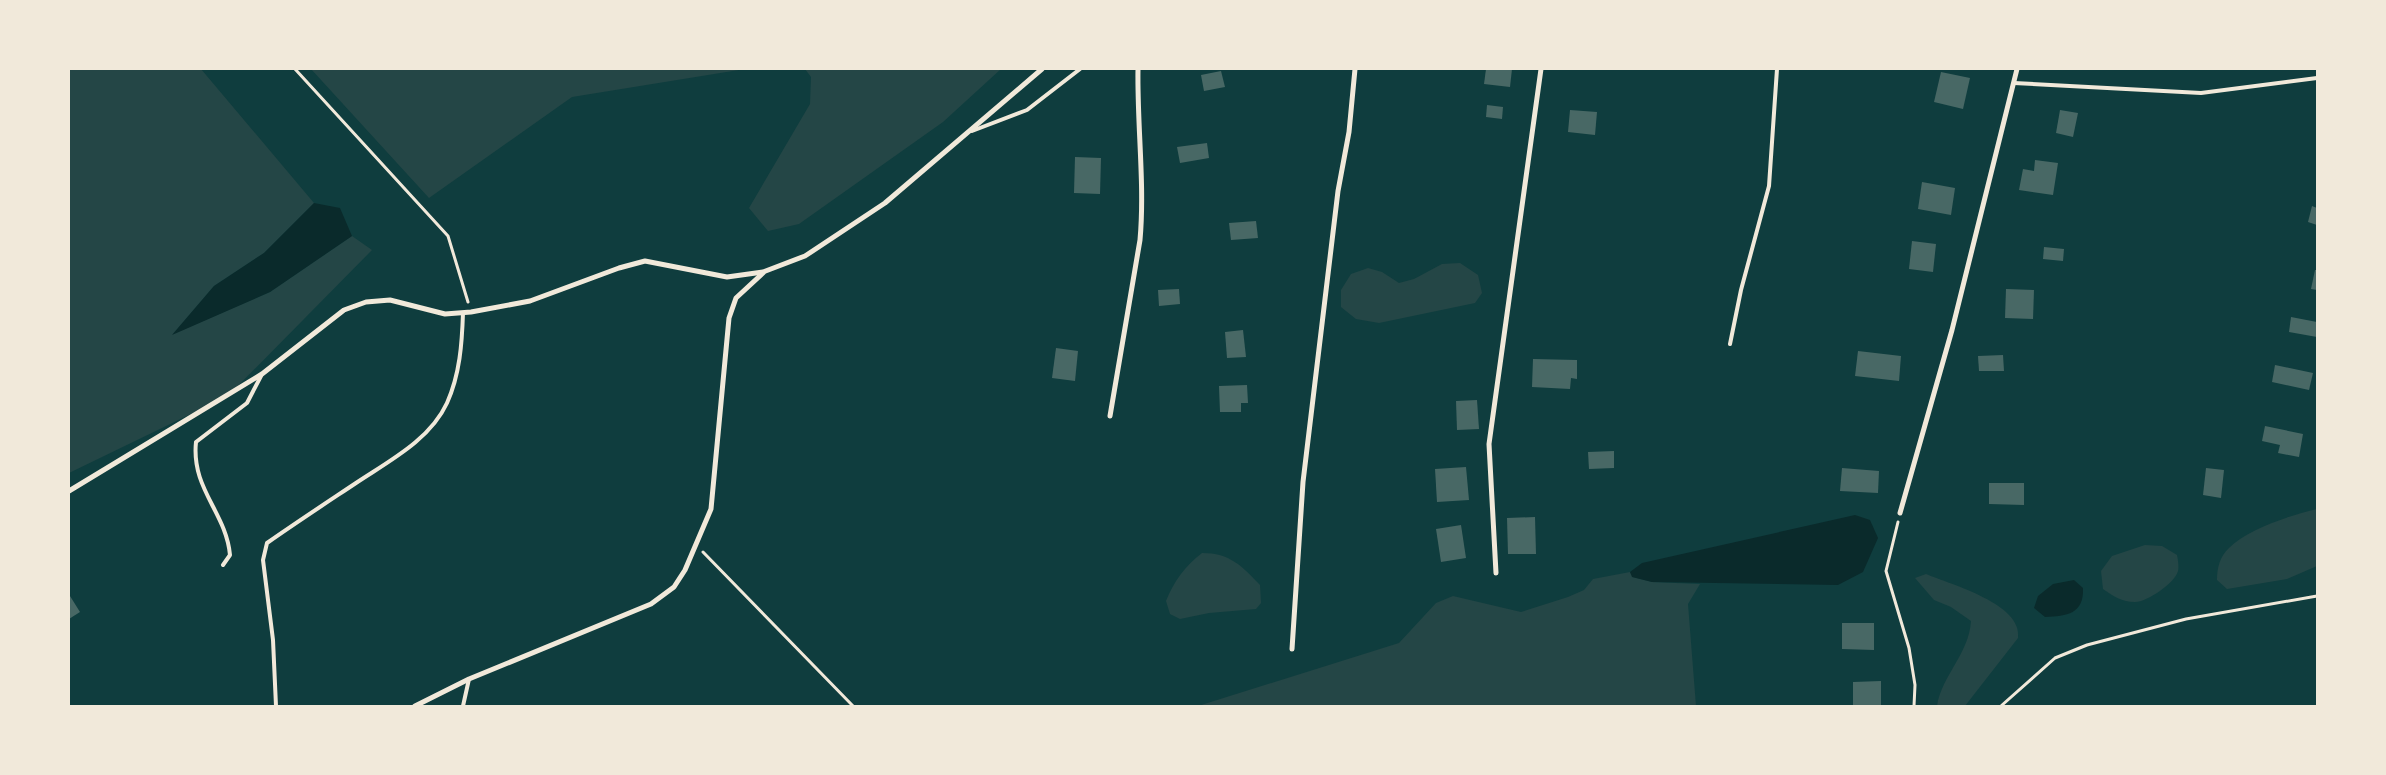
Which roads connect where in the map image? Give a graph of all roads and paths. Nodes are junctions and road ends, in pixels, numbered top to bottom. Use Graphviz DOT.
graph roads {
  1 [pos="295,69"];
  2 [pos="1042,69"];
  3 [pos="1080,69"];
  4 [pos="1138,69"];
  5 [pos="1355,69"];
  6 [pos="1541,69"];
  7 [pos="1778,69"];
  8 [pos="2017,69"];
  9 [pos="2317,78"];
  10 [pos="2014,83"];
  11 [pos="968,132"];
  12 [pos="763,272"];
  13 [pos="471,312"];
  14 [pos="463,313"];
  15 [pos="1730,344"];
  16 [pos="262,374"];
  17 [pos="1110,416"];
  18 [pos="69,491"];
  19 [pos="1900,513"];
  20 [pos="695,544"];
  21 [pos="223,566"];
  22 [pos="1496,573"];
  23 [pos="2317,596"];
  24 [pos="1292,649"];
  25 [pos="469,679"];
  26 [pos="276,706"];
  27 [pos="415,706"];
  28 [pos="463,706"];
  29 [pos="853,706"];
  30 [pos="1914,706"];
  31 [pos="2001,706"];
  1 -- 13 [label="path"];
  2 -- 11 [label="street"];
  3 -- 11 [label="lane"];
  4 -- 17 [label="street"];
  5 -- 24 [label="street"];
  6 -- 22 [label="street"];
  7 -- 15 [label="lane"];
  8 -- 10 [label="street"];
  9 -- 10 [label="lane"];
  10 -- 19 [label="street"];
  11 -- 12 [label="street"];
  12 -- 13 [label="street"];
  12 -- 20 [label="street"];
  13 -- 14 [label="street"];
  14 -- 16 [label="street"];
  14 -- 26 [label="lane"];
  16 -- 18 [label="street"];
  16 -- 21 [label="lane"];
  19 -- 30 [label="path"];
  20 -- 25 [label="street"];
  20 -- 29 [label="path"];
  23 -- 31 [label="path"];
  25 -- 27 [label="street"];
  25 -- 28 [label="lane"];
}
